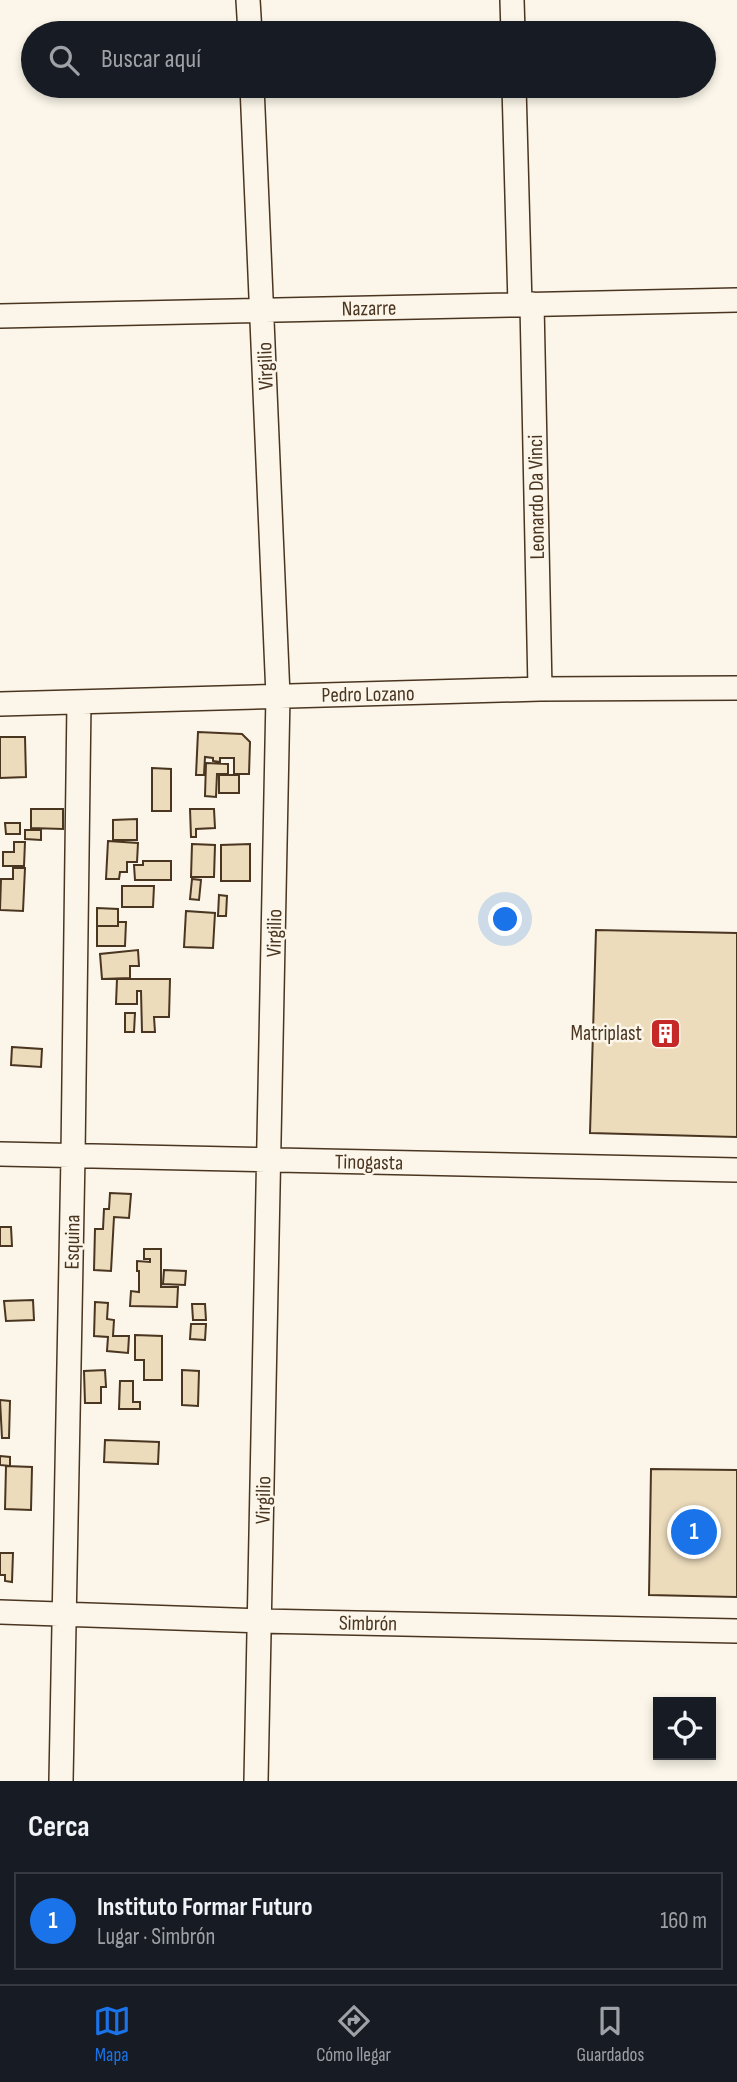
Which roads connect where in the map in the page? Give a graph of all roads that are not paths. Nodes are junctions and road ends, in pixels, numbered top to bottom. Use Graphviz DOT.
graph roads {
  1 [pos="248,0"];
  2 [pos="512,0"];
  3 [pos="249,21"];
  4 [pos="513,21"];
  5 [pos="253,98"];
  6 [pos="515,98"];
  7 [pos="737,300"];
  8 [pos="526,305"];
  9 [pos="262,310"];
  10 [pos="0,316"];
  11 [pos="737,688"];
  12 [pos="540,690"];
  13 [pos="278,696"];
  14 [pos="79,702"];
  15 [pos="0,704"];
  16 [pos="0,1154"];
  17 [pos="74,1156"];
  18 [pos="270,1160"];
  19 [pos="737,1170"];
  20 [pos="0,1612"];
  21 [pos="64,1614"];
  22 [pos="260,1621"];
  23 [pos="737,1630"];
  24 [pos="61,1781"];
  25 [pos="256,1781"];
  1 -- 3 [label="street"];
  2 -- 4 [label="street"];
  5 -- 9 [label="street, Virgilio"];
  6 -- 8 [label="street, Leonardo Da Vinci"];
  7 -- 8 [label="street, Nazarre"];
  8 -- 9 [label="street, Nazarre"];
  8 -- 12 [label="street, Leonardo Da Vinci"];
  9 -- 10 [label="street, Nazarre"];
  9 -- 13 [label="street, Virgilio"];
  11 -- 12 [label="street, Pedro Lozano"];
  12 -- 13 [label="street, Pedro Lozano"];
  13 -- 14 [label="street, Pedro Lozano"];
  13 -- 18 [label="street, Virgilio"];
  14 -- 15 [label="street, Pedro Lozano"];
  14 -- 17 [label="street, Esquina"];
  16 -- 17 [label="street, Tinogasta"];
  17 -- 18 [label="street, Tinogasta"];
  17 -- 21 [label="street, Esquina"];
  18 -- 19 [label="street, Tinogasta"];
  18 -- 22 [label="street, Virgilio"];
  20 -- 21 [label="street, Simbrón"];
  21 -- 22 [label="street, Simbrón"];
  21 -- 24 [label="street, Esquina"];
  22 -- 23 [label="street, Simbrón"];
  22 -- 25 [label="street, Virgilio"];
}
